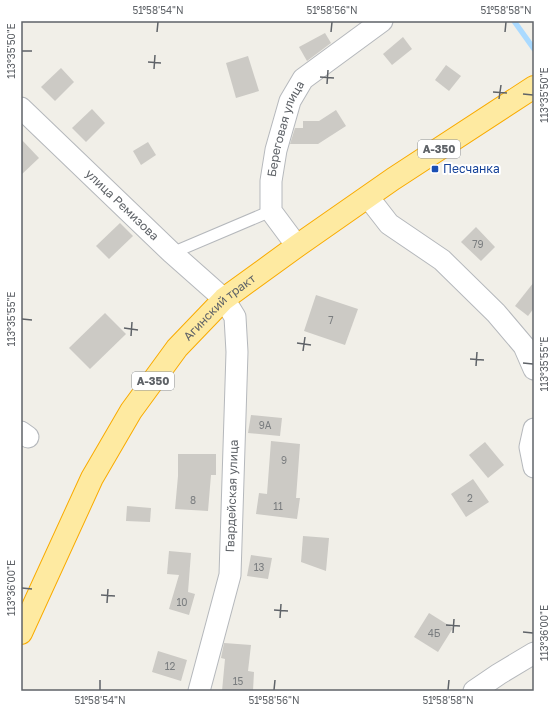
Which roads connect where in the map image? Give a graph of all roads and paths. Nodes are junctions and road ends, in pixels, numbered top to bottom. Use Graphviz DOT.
graph roads {
  1 [pos="382,21"];
  2 [pos="534,86"];
  3 [pos="21,108"];
  4 [pos="368,197"];
  5 [pos="271,211"];
  6 [pos="297,246"];
  7 [pos="172,252"];
  8 [pos="224,300"];
  9 [pos="534,369"];
  10 [pos="534,429"];
  11 [pos="534,467"];
  12 [pos="21,633"];
  13 [pos="534,653"];
  14 [pos="199,691"];
  15 [pos="474,691"];
  1 -- 5 [label="street, Береговая улица"];
  2 -- 4 [label="highway, Агинский тракт / А-350"];
  3 -- 7 [label="street, улица Ремизова"];
  4 -- 6 [label="highway, Агинский тракт / А-350"];
  4 -- 9 [label="street"];
  5 -- 6 [label="street"];
  5 -- 7 [label="lane"];
  6 -- 8 [label="highway, Агинский тракт / А-350"];
  7 -- 8 [label="street, улица Ремизова"];
  8 -- 12 [label="highway, Агинский тракт / А-350"];
  8 -- 14 [label="street, Гвардейская улица"];
  10 -- 11 [label="street"];
  13 -- 15 [label="street"];
}
